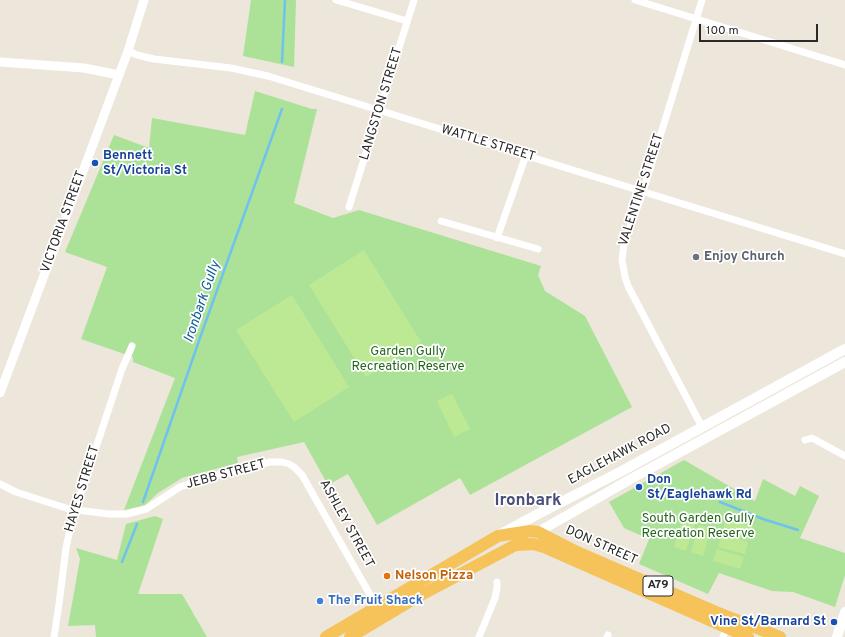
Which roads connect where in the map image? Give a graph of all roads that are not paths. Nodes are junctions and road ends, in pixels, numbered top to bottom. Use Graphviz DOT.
graph roads {
  1 [pos="144,0"];
  2 [pos="336,0"];
  3 [pos="414,0"];
  4 [pos="634,0"];
  5 [pos="702,0"];
  6 [pos="696,19"];
  7 [pos="408,21"];
  8 [pos="128,51"];
  9 [pos="0,62"];
  10 [pos="845,65"];
  11 [pos="119,75"];
  12 [pos="380,111"];
  13 [pos="526,155"];
  14 [pos="643,192"];
  15 [pos="350,208"];
  16 [pos="442,220"];
  17 [pos="497,238"];
  18 [pos="538,249"];
  19 [pos="845,254"];
  20 [pos="132,346"];
  21 [pos="845,349"];
  22 [pos="845,362"];
  23 [pos="3,376"];
  24 [pos="0,392"];
  25 [pos="702,427"];
  26 [pos="708,437"];
  27 [pos="805,440"];
  28 [pos="845,456"];
  29 [pos="294,467"];
  30 [pos="0,484"];
  31 [pos="555,505"];
  32 [pos="75,510"];
  33 [pos="569,514"];
  34 [pos="538,532"];
  35 [pos="498,536"];
  36 [pos="517,545"];
  37 [pos="497,582"];
  38 [pos="380,612"];
  39 [pos="845,612"];
  40 [pos="725,632"];
  41 [pos="54,637"];
  42 [pos="326,637"];
  43 [pos="350,637"];
  44 [pos="479,637"];
  45 [pos="748,637"];
  46 [pos="780,637"];
  47 [pos="837,637"];
  1 -- 8 [label="street, VICTORIA STREET"];
  2 -- 7 [label="street"];
  3 -- 7 [label="street, LANGSTON STREET"];
  4 -- 6 [label="street"];
  5 -- 6 [label="street, VALENTINE STREET"];
  6 -- 10 [label="street"];
  6 -- 14 [label="street, VALENTINE STREET"];
  7 -- 12 [label="street, LANGSTON STREET"];
  8 -- 11 [label="street, VICTORIA STREET"];
  8 -- 12 [label="street, WATTLE STREET"];
  9 -- 11 [label="street"];
  11 -- 23 [label="street, VICTORIA STREET"];
  12 -- 13 [label="street, WATTLE STREET"];
  12 -- 15 [label="street, LANGSTON STREET"];
  13 -- 14 [label="street, WATTLE STREET"];
  13 -- 17 [label="street"];
  14 -- 19 [label="street, WATTLE STREET"];
  14 -- 25 [label="street, VALENTINE STREET"];
  16 -- 17 [label="street"];
  17 -- 18 [label="street"];
  20 -- 32 [label="street, HAYES STREET"];
  21 -- 25 [label="main road, EAGLEHAWK ROAD"];
  22 -- 26 [label="main road, EAGLEHAWK ROAD"];
  23 -- 24 [label="street, VICTORIA STREET"];
  25 -- 26 [label="main road, VALENTINE STREET"];
  25 -- 31 [label="main road, EAGLEHAWK ROAD"];
  26 -- 33 [label="main road, EAGLEHAWK ROAD"];
  27 -- 28 [label="street"];
  29 -- 32 [label="street, JEBB STREET"];
  29 -- 38 [label="street, ASHLEY STREET"];
  30 -- 32 [label="street, JEBB STREET"];
  31 -- 33 [label="main road"];
  31 -- 35 [label="main road, EAGLEHAWK ROAD"];
  32 -- 41 [label="street, HAYES STREET"];
  33 -- 34 [label="main road, EAGLEHAWK ROAD"];
  34 -- 35 [label="highway, DON STREET / A79"];
  34 -- 36 [label="highway, EAGLEHAWK ROAD"];
  34 -- 46 [label="highway, DON STREET / A79"];
  35 -- 38 [label="highway, EAGLEHAWK ROAD / A79"];
  36 -- 38 [label="highway, EAGLEHAWK ROAD / A79"];
  36 -- 40 [label="highway, DON STREET / A79"];
  37 -- 44 [label="street"];
  38 -- 42 [label="highway, EAGLEHAWK ROAD / A79"];
  38 -- 43 [label="highway, EAGLEHAWK ROAD / A79"];
  39 -- 47 [label="main road"];
  40 -- 45 [label="highway, DON STREET / A79"];
}
